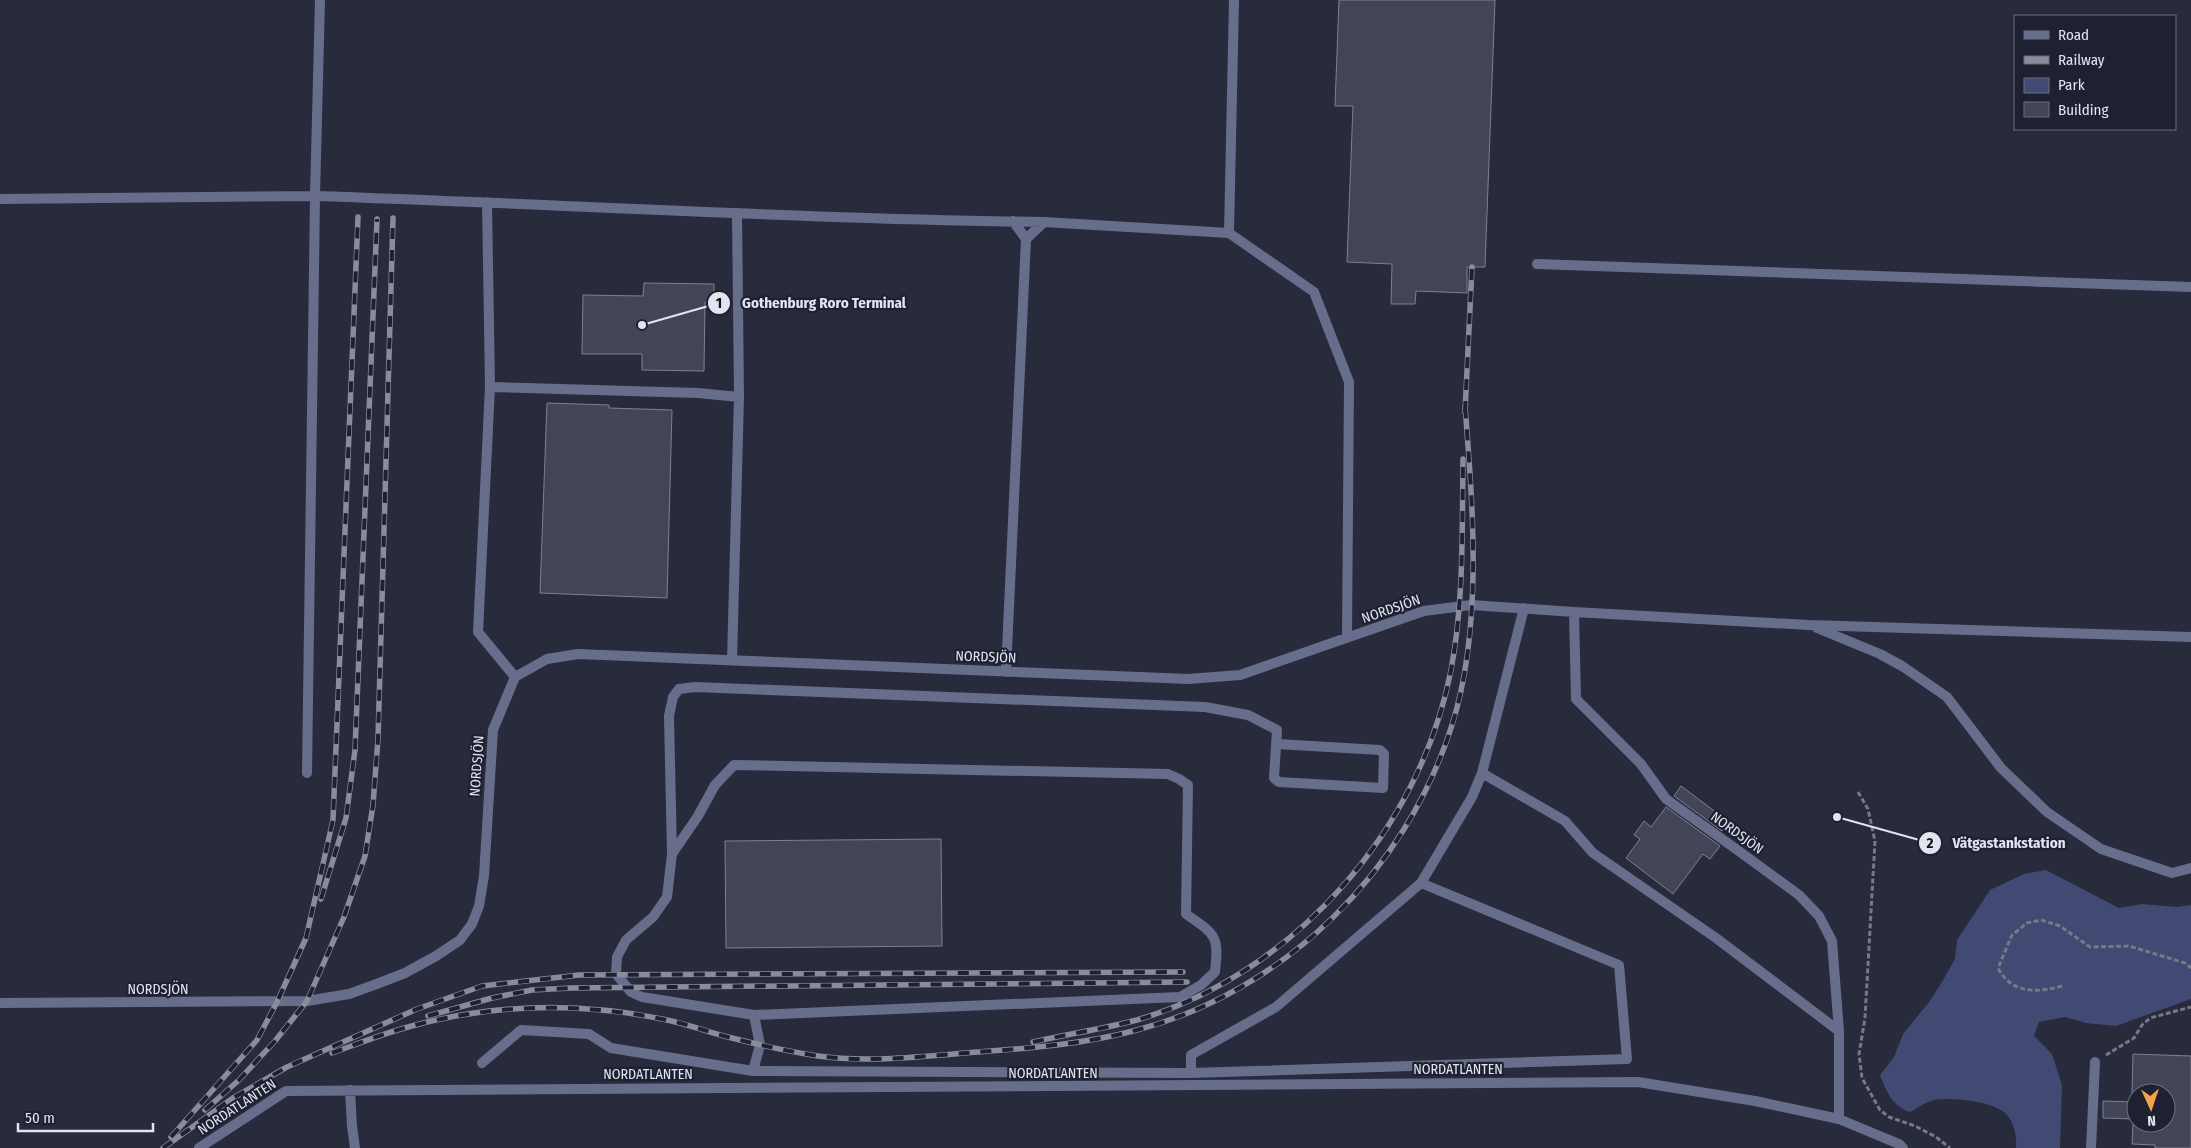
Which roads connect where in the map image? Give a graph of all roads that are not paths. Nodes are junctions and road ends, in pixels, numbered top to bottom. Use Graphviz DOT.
graph roads {
  1 [pos="320,0"];
  2 [pos="1234,0"];
  3 [pos="315,196"];
  4 [pos="0,199"];
  5 [pos="487,202"];
  6 [pos="737,213"];
  7 [pos="1013,221"];
  8 [pos="1044,222"];
  9 [pos="1229,233"];
  10 [pos="1026,239"];
  11 [pos="1537,264"];
  12 [pos="2191,287"];
  13 [pos="490,387"];
  14 [pos="739,397"];
  15 [pos="1524,608"];
  16 [pos="1574,612"];
  17 [pos="1809,625"];
  18 [pos="2191,637"];
  19 [pos="1347,638"];
  20 [pos="732,661"];
  21 [pos="1006,672"];
  22 [pos="515,677"];
  23 [pos="1277,744"];
  24 [pos="307,773"];
  25 [pos="1482,773"];
  26 [pos="672,854"];
  27 [pos="2191,868"];
  28 [pos="1422,883"];
  29 [pos="0,1004"];
  30 [pos="754,1015"];
  31 [pos="1839,1031"];
  32 [pos="482,1062"];
  33 [pos="2095,1062"];
  34 [pos="753,1071"];
  35 [pos="1191,1073"];
  36 [pos="350,1090"];
  37 [pos="1839,1120"];
  38 [pos="199,1148"];
  39 [pos="356,1148"];
  40 [pos="1903,1148"];
  41 [pos="2091,1148"];
  1 -- 3 [label="street"];
  2 -- 9 [label="street"];
  3 -- 4 [label="street"];
  3 -- 5 [label="street"];
  3 -- 24 [label="street"];
  5 -- 6 [label="street"];
  5 -- 13 [label="street"];
  6 -- 7 [label="street"];
  6 -- 14 [label="street"];
  7 -- 8 [label="street"];
  7 -- 10 [label="street"];
  8 -- 9 [label="street"];
  8 -- 10 [label="street"];
  9 -- 19 [label="street"];
  10 -- 21 [label="street"];
  11 -- 12 [label="street"];
  13 -- 14 [label="street"];
  13 -- 22 [label="street"];
  14 -- 20 [label="street"];
  15 -- 16 [label="street, NORDSJÖN"];
  15 -- 19 [label="street, NORDSJÖN"];
  15 -- 25 [label="street"];
  16 -- 17 [label="street"];
  16 -- 31 [label="street, NORDSJÖN"];
  17 -- 18 [label="street"];
  17 -- 27 [label="street"];
  19 -- 21 [label="street, NORDSJÖN"];
  20 -- 21 [label="street, NORDSJÖN"];
  20 -- 22 [label="street, NORDSJÖN"];
  22 -- 29 [label="street, NORDSJÖN"];
  23 -- 23 [label="street"];
  23 -- 26 [label="street"];
  25 -- 28 [label="street"];
  25 -- 31 [label="street"];
  26 -- 30 [label="street"];
  26 -- 30 [label="street"];
  28 -- 35 [label="street"];
  28 -- 35 [label="street"];
  30 -- 34 [label="street"];
  31 -- 37 [label="street, NORDSJÖN"];
  32 -- 34 [label="street"];
  33 -- 41 [label="street"];
  34 -- 35 [label="street"];
  36 -- 37 [label="street, NORDATLANTEN"];
  36 -- 38 [label="street, NORDATLANTEN"];
  36 -- 39 [label="street"];
  37 -- 40 [label="street, NORDATLANTEN"];
}
